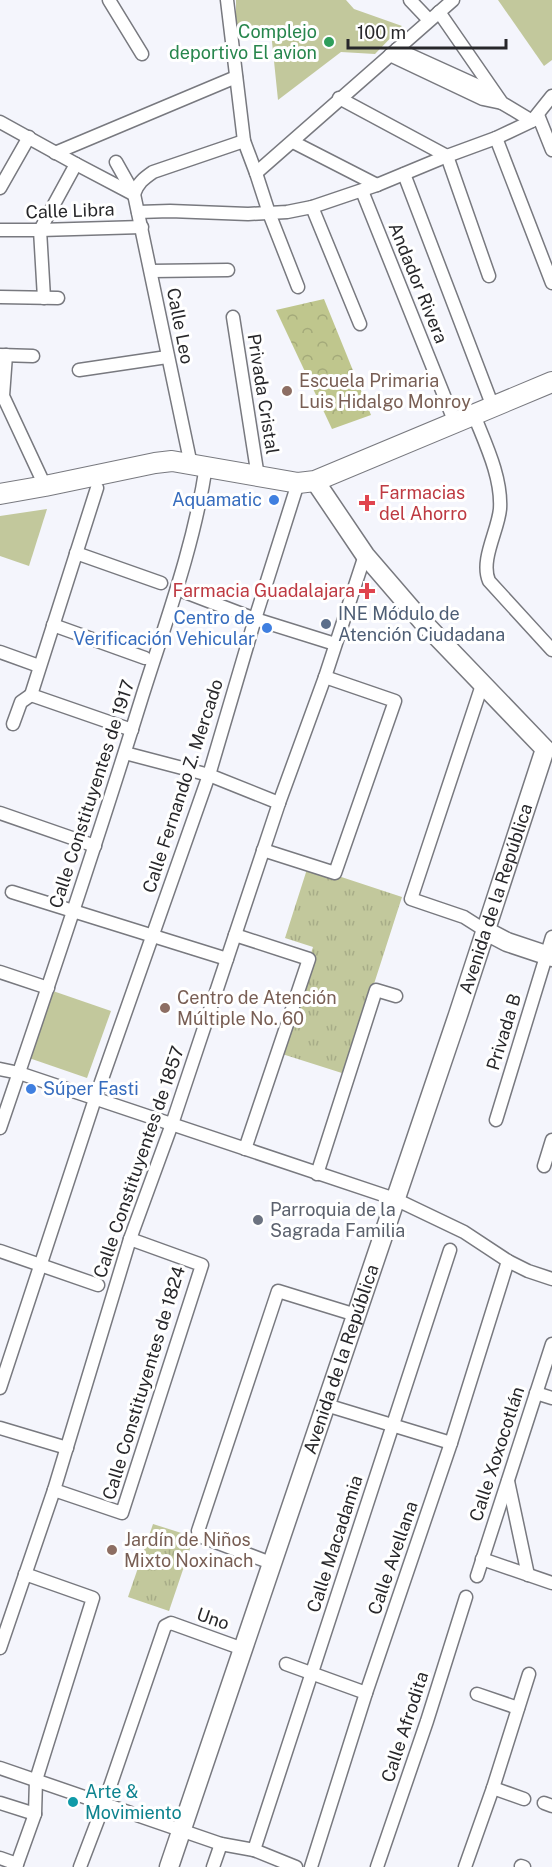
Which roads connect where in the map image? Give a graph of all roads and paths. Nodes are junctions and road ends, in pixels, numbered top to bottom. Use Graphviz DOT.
graph roads {
  1 [pos="109,0"];
  2 [pos="226,0"];
  3 [pos="410,0"];
  4 [pos="453,0"];
  5 [pos="439,12"];
  6 [pos="429,20"];
  7 [pos="393,52"];
  8 [pos="142,54"];
  9 [pos="236,77"];
  10 [pos="552,96"];
  11 [pos="339,98"];
  12 [pos="502,103"];
  13 [pos="535,118"];
  14 [pos="0,123"];
  15 [pos="29,137"];
  16 [pos="496,138"];
  17 [pos="244,141"];
  18 [pos="293,142"];
  19 [pos="552,150"];
  20 [pos="55,153"];
  21 [pos="447,156"];
  22 [pos="116,162"];
  23 [pos="76,164"];
  24 [pos="256,173"];
  25 [pos="404,174"];
  26 [pos="377,185"];
  27 [pos="0,188"];
  28 [pos="362,191"];
  29 [pos="134,194"];
  30 [pos="312,207"];
  31 [pos="138,212"];
  32 [pos="269,213"];
  33 [pos="142,226"];
  34 [pos="0,230"];
  35 [pos="40,230"];
  36 [pos="228,270"];
  37 [pos="151,271"];
  38 [pos="489,276"];
  39 [pos="552,283"];
  40 [pos="298,287"];
  41 [pos="0,297"];
  42 [pos="44,298"];
  43 [pos="58,298"];
  44 [pos="233,317"];
  45 [pos="360,324"];
  46 [pos="3,356"];
  47 [pos="33,356"];
  48 [pos="163,358"];
  49 [pos="79,370"];
  50 [pos="552,382"];
  51 [pos="493,407"];
  52 [pos="474,415"];
  53 [pos="455,423"];
  54 [pos="199,465"];
  55 [pos="258,477"];
  56 [pos="307,482"];
  57 [pos="45,486"];
  58 [pos="97,488"];
  59 [pos="0,494"];
  60 [pos="0,507"];
  61 [pos="76,553"];
  62 [pos="365,555"];
  63 [pos="161,583"];
  64 [pos="177,589"];
  65 [pos="255,619"];
  66 [pos="53,625"];
  67 [pos="335,644"];
  68 [pos="552,650"];
  69 [pos="0,652"];
  70 [pos="145,658"];
  71 [pos="39,666"];
  72 [pos="325,676"];
  73 [pos="482,685"];
  74 [pos="31,694"];
  75 [pos="13,724"];
  76 [pos="132,730"];
  77 [pos="548,746"];
  78 [pos="125,753"];
  79 [pos="209,776"];
  80 [pos="279,803"];
  81 [pos="0,813"];
  82 [pos="95,846"];
  83 [pos="263,850"];
  84 [pos="12,892"];
  85 [pos="74,912"];
  86 [pos="486,931"];
  87 [pos="235,935"];
  88 [pos="151,936"];
  89 [pos="552,937"];
  90 [pos="549,956"];
  91 [pos="227,959"];
  92 [pos="0,972"];
  93 [pos="48,988"];
  94 [pos="396,996"];
  95 [pos="0,1070"];
  96 [pos="19,1073"];
  97 [pos="95,1099"];
  98 [pos="496,1120"];
  99 [pos="172,1124"];
  100 [pos="0,1128"];
  101 [pos="552,1140"];
  102 [pos="245,1149"];
  103 [pos="544,1166"];
  104 [pos="317,1174"];
  105 [pos="395,1199"];
  106 [pos="130,1239"];
  107 [pos="450,1250"];
  108 [pos="0,1251"];
  109 [pos="508,1261"];
  110 [pos="42,1265"];
  111 [pos="552,1280"];
  112 [pos="98,1286"];
  113 [pos="356,1315"];
  114 [pos="552,1344"];
  115 [pos="0,1388"];
  116 [pos="536,1393"];
  117 [pos="552,1398"];
  118 [pos="326,1405"];
  119 [pos="393,1426"];
  120 [pos="0,1428"];
  121 [pos="451,1443"];
  122 [pos="67,1448"];
  123 [pos="508,1479"];
  124 [pos="54,1490"];
  125 [pos="482,1559"];
  126 [pos="272,1563"];
  127 [pos="25,1574"];
  128 [pos="477,1575"];
  129 [pos="528,1575"];
  130 [pos="552,1583"];
  131 [pos="466,1597"];
  132 [pos="0,1606"];
  133 [pos="13,1610"];
  134 [pos="0,1647"];
  135 [pos="243,1649"];
  136 [pos="286,1664"];
  137 [pos="312,1672"];
  138 [pos="529,1674"];
  139 [pos="366,1693"];
  140 [pos="477,1694"];
  141 [pos="518,1708"];
  142 [pos="0,1768"];
  143 [pos="36,1780"];
  144 [pos="493,1788"];
  145 [pos="524,1799"];
  146 [pos="0,1803"];
  147 [pos="104,1804"];
  148 [pos="35,1814"];
  149 [pos="181,1830"];
  150 [pos="221,1844"];
  151 [pos="254,1850"];
  152 [pos="0,1858"];
  153 [pos="17,1865"];
  154 [pos="291,1866"];
  155 [pos="80,1867"];
  156 [pos="169,1867"];
  157 [pos="213,1867"];
  158 [pos="311,1867"];
  159 [pos="377,1867"];
  160 [pos="465,1867"];
  1 -- 8 [label="street"];
  2 -- 9 [label="street"];
  3 -- 6 [label="street"];
  4 -- 5 [label="street"];
  5 -- 6 [label="street"];
  5 -- 12 [label="street"];
  6 -- 7 [label="street"];
  7 -- 11 [label="street"];
  7 -- 12 [label="street"];
  9 -- 17 [label="street"];
  9 -- 20 [label="street"];
  10 -- 13 [label="street"];
  11 -- 18 [label="street"];
  11 -- 21 [label="street"];
  12 -- 13 [label="street"];
  13 -- 16 [label="street, Calle Libra"];
  13 -- 19 [label="street"];
  14 -- 15 [label="street"];
  15 -- 20 [label="street"];
  15 -- 27 [label="street"];
  16 -- 21 [label="street, Calle Libra"];
  16 -- 39 [label="street"];
  17 -- 24 [label="street"];
  17 -- 29 [label="street"];
  18 -- 24 [label="street"];
  18 -- 26 [label="street"];
  20 -- 23 [label="street"];
  21 -- 25 [label="street, Calle Libra"];
  21 -- 38 [label="street"];
  22 -- 29 [label="street, Calle Leo"];
  23 -- 29 [label="street"];
  23 -- 35 [label="street"];
  24 -- 32 [label="street"];
  25 -- 26 [label="street, Calle Libra"];
  25 -- 51 [label="street"];
  26 -- 28 [label="street, Calle Libra"];
  28 -- 30 [label="street, Calle Libra"];
  28 -- 53 [label="street, Andador Rivera"];
  29 -- 31 [label="street, Calle Leo"];
  30 -- 32 [label="street, Calle Libra"];
  30 -- 45 [label="street"];
  31 -- 32 [label="street, Calle Libra"];
  31 -- 33 [label="street, Calle Leo"];
  32 -- 40 [label="street"];
  33 -- 35 [label="street, Calle Libra"];
  33 -- 37 [label="street, Calle Leo"];
  34 -- 35 [label="street, Calle Libra"];
  35 -- 42 [label="street"];
  36 -- 37 [label="street"];
  37 -- 48 [label="street, Calle Leo"];
  41 -- 42 [label="street"];
  42 -- 43 [label="street"];
  44 -- 55 [label="street, Privada Cristal"];
  46 -- 47 [label="street"];
  46 -- 57 [label="street"];
  48 -- 49 [label="street"];
  48 -- 54 [label="street, Calle Leo"];
  50 -- 51 [label="main road"];
  51 -- 52 [label="main road"];
  52 -- 53 [label="main road"];
  52 -- 68 [label="street"];
  53 -- 56 [label="main road"];
  54 -- 55 [label="main road"];
  54 -- 57 [label="main road"];
  54 -- 58 [label="main road"];
  54 -- 64 [label="street, Calle Constituyentes de 1917"];
  55 -- 56 [label="main road"];
  56 -- 62 [label="main road"];
  56 -- 65 [label="street, Calle Fernando Z. Mercado"];
  57 -- 59 [label="main road"];
  58 -- 60 [label="main road"];
  58 -- 61 [label="street"];
  61 -- 63 [label="street"];
  61 -- 66 [label="street"];
  62 -- 67 [label="street, Calle Constituyentes de 1857"];
  62 -- 73 [label="main road"];
  64 -- 65 [label="street"];
  64 -- 76 [label="street, Calle Constituyentes de 1917"];
  65 -- 67 [label="street"];
  65 -- 79 [label="street, Calle Fernando Z. Mercado"];
  66 -- 70 [label="street"];
  66 -- 71 [label="street"];
  67 -- 72 [label="street, Calle Constituyentes de 1857"];
  69 -- 71 [label="street"];
  71 -- 74 [label="street"];
  72 -- 80 [label="street, Calle Constituyentes de 1857"];
  72 -- 83 [label="street"];
  73 -- 77 [label="main road"];
  73 -- 86 [label="street"];
  74 -- 75 [label="street"];
  74 -- 76 [label="street"];
  76 -- 78 [label="street, Calle Constituyentes de 1917"];
  77 -- 86 [label="main road, Avenida de la República"];
  78 -- 79 [label="street"];
  78 -- 82 [label="street, Calle Constituyentes de 1917"];
  79 -- 80 [label="street"];
  79 -- 88 [label="street, Calle Fernando Z. Mercado"];
  80 -- 83 [label="street, Calle Constituyentes de 1857"];
  81 -- 82 [label="street"];
  82 -- 85 [label="street, Calle Constituyentes de 1917"];
  83 -- 87 [label="street, Calle Constituyentes de 1857"];
  84 -- 85 [label="street"];
  85 -- 88 [label="street"];
  85 -- 93 [label="street, Calle Constituyentes de 1917"];
  86 -- 90 [label="main road"];
  86 -- 105 [label="main road, Avenida de la República"];
  87 -- 91 [label="street, Calle Constituyentes de 1857"];
  87 -- 102 [label="street"];
  88 -- 91 [label="street"];
  88 -- 97 [label="street, Calle Fernando Z. Mercado"];
  89 -- 90 [label="street, Privada B"];
  90 -- 98 [label="street, Privada B"];
  91 -- 99 [label="street, Calle Constituyentes de 1857"];
  92 -- 93 [label="street"];
  93 -- 96 [label="street, Calle Constituyentes de 1917"];
  94 -- 104 [label="street"];
  95 -- 96 [label="street"];
  96 -- 97 [label="street"];
  96 -- 100 [label="street, Calle Constituyentes de 1917"];
  97 -- 99 [label="street"];
  97 -- 110 [label="street, Calle Fernando Z. Mercado"];
  99 -- 102 [label="street"];
  99 -- 106 [label="street, Calle Constituyentes de 1857"];
  101 -- 103 [label="street"];
  102 -- 104 [label="street"];
  104 -- 105 [label="street"];
  105 -- 109 [label="street"];
  105 -- 113 [label="main road, Avenida de la República"];
  106 -- 122 [label="street, Calle Constituyentes de 1857"];
  106 -- 124 [label="street, Calle Constituyentes de 1824"];
  107 -- 119 [label="street, Calle Macadamia"];
  108 -- 110 [label="street"];
  109 -- 111 [label="street"];
  109 -- 121 [label="street, Calle Avellana"];
  110 -- 112 [label="street"];
  110 -- 115 [label="street, Calle Fernando Z. Mercado"];
  113 -- 118 [label="main road, Avenida de la República"];
  113 -- 126 [label="street"];
  114 -- 116 [label="street, Calle Xoxocotlán"];
  116 -- 117 [label="street"];
  116 -- 123 [label="street, Calle Xoxocotlán"];
  118 -- 119 [label="street"];
  118 -- 126 [label="main road, Avenida de la República"];
  119 -- 121 [label="street"];
  119 -- 137 [label="street, Calle Macadamia"];
  120 -- 122 [label="street"];
  121 -- 139 [label="street, Calle Avellana"];
  122 -- 124 [label="street, Calle Constituyentes de 1857"];
  123 -- 125 [label="street, Calle Xoxocotlán"];
  123 -- 129 [label="street"];
  124 -- 127 [label="street, Calle Constituyentes de 1857"];
  125 -- 128 [label="street, Calle Xoxocotlán"];
  125 -- 129 [label="street"];
  126 -- 135 [label="main road, Avenida de la República"];
  127 -- 133 [label="street, Calle Constituyentes de 1857"];
  127 -- 143 [label="street"];
  129 -- 130 [label="street"];
  131 -- 159 [label="street, Calle Afrodita"];
  132 -- 133 [label="street"];
  133 -- 134 [label="street, Calle Constituyentes de 1857"];
  135 -- 147 [label="street, Uno"];
  135 -- 149 [label="main road, Avenida de la República"];
  136 -- 137 [label="street"];
  137 -- 139 [label="street"];
  137 -- 151 [label="street, Calle Macadamia"];
  138 -- 141 [label="street"];
  139 -- 158 [label="street, Calle Avellana"];
  140 -- 141 [label="street"];
  141 -- 144 [label="street"];
  142 -- 143 [label="street"];
  143 -- 147 [label="street"];
  143 -- 148 [label="street"];
  144 -- 145 [label="street"];
  144 -- 160 [label="street"];
  146 -- 148 [label="street"];
  147 -- 149 [label="street"];
  147 -- 155 [label="street"];
  148 -- 153 [label="street"];
  149 -- 150 [label="street"];
  149 -- 156 [label="main road, Avenida de la República"];
  150 -- 151 [label="street"];
  150 -- 157 [label="street"];
  151 -- 154 [label="street"];
  152 -- 153 [label="street"];
}
